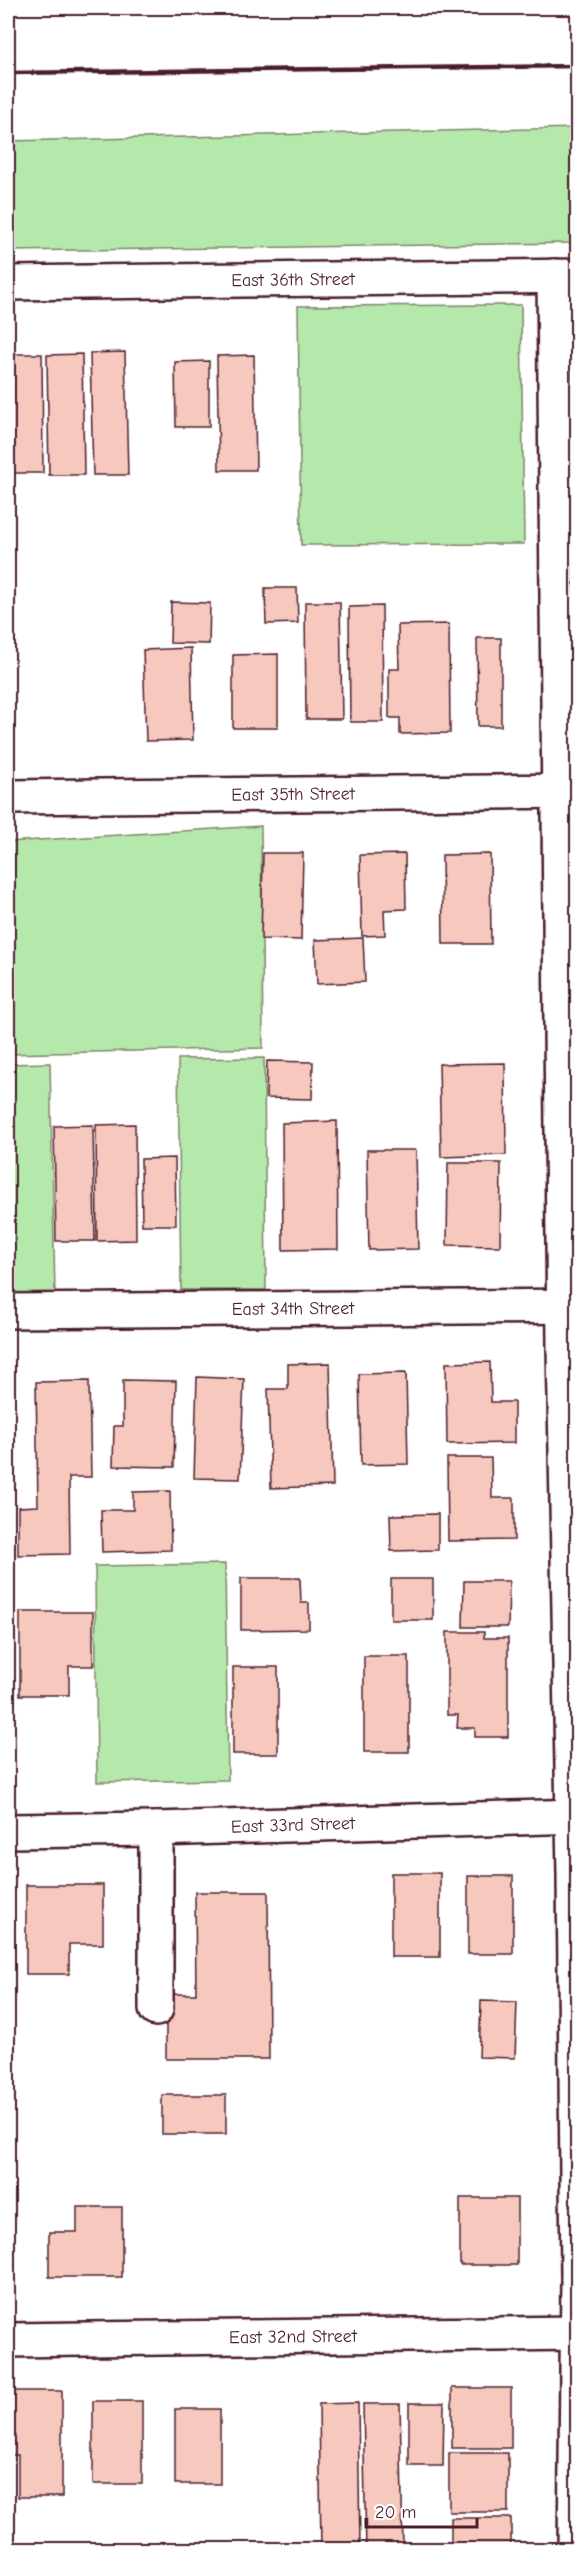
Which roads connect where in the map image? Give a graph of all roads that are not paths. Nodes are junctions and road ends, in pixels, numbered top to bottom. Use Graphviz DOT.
graph roads {
  1 [pos="566,276"];
  2 [pos="8,283"];
  3 [pos="568,791"];
  4 [pos="8,796"];
  5 [pos="571,1307"];
  6 [pos="8,1311"];
  7 [pos="575,1816"];
  8 [pos="156,1829"];
  9 [pos="8,1831"];
  10 [pos="156,2009"];
  11 [pos="578,2278"];
  12 [pos="577,2332"];
  13 [pos="8,2340"];
  14 [pos="575,2550"];
  1 -- 2 [label="street, East 36th Street"];
  1 -- 3 [label="street"];
  3 -- 4 [label="street, East 35th Street"];
  3 -- 5 [label="street"];
  5 -- 6 [label="street, East 34th Street"];
  5 -- 7 [label="street"];
  7 -- 8 [label="street, East 33rd Street"];
  7 -- 11 [label="street"];
  8 -- 9 [label="street, East 33rd Street"];
  8 -- 10 [label="street"];
  11 -- 12 [label="street"];
  12 -- 13 [label="street, East 32nd Street"];
  12 -- 14 [label="street"];
}
